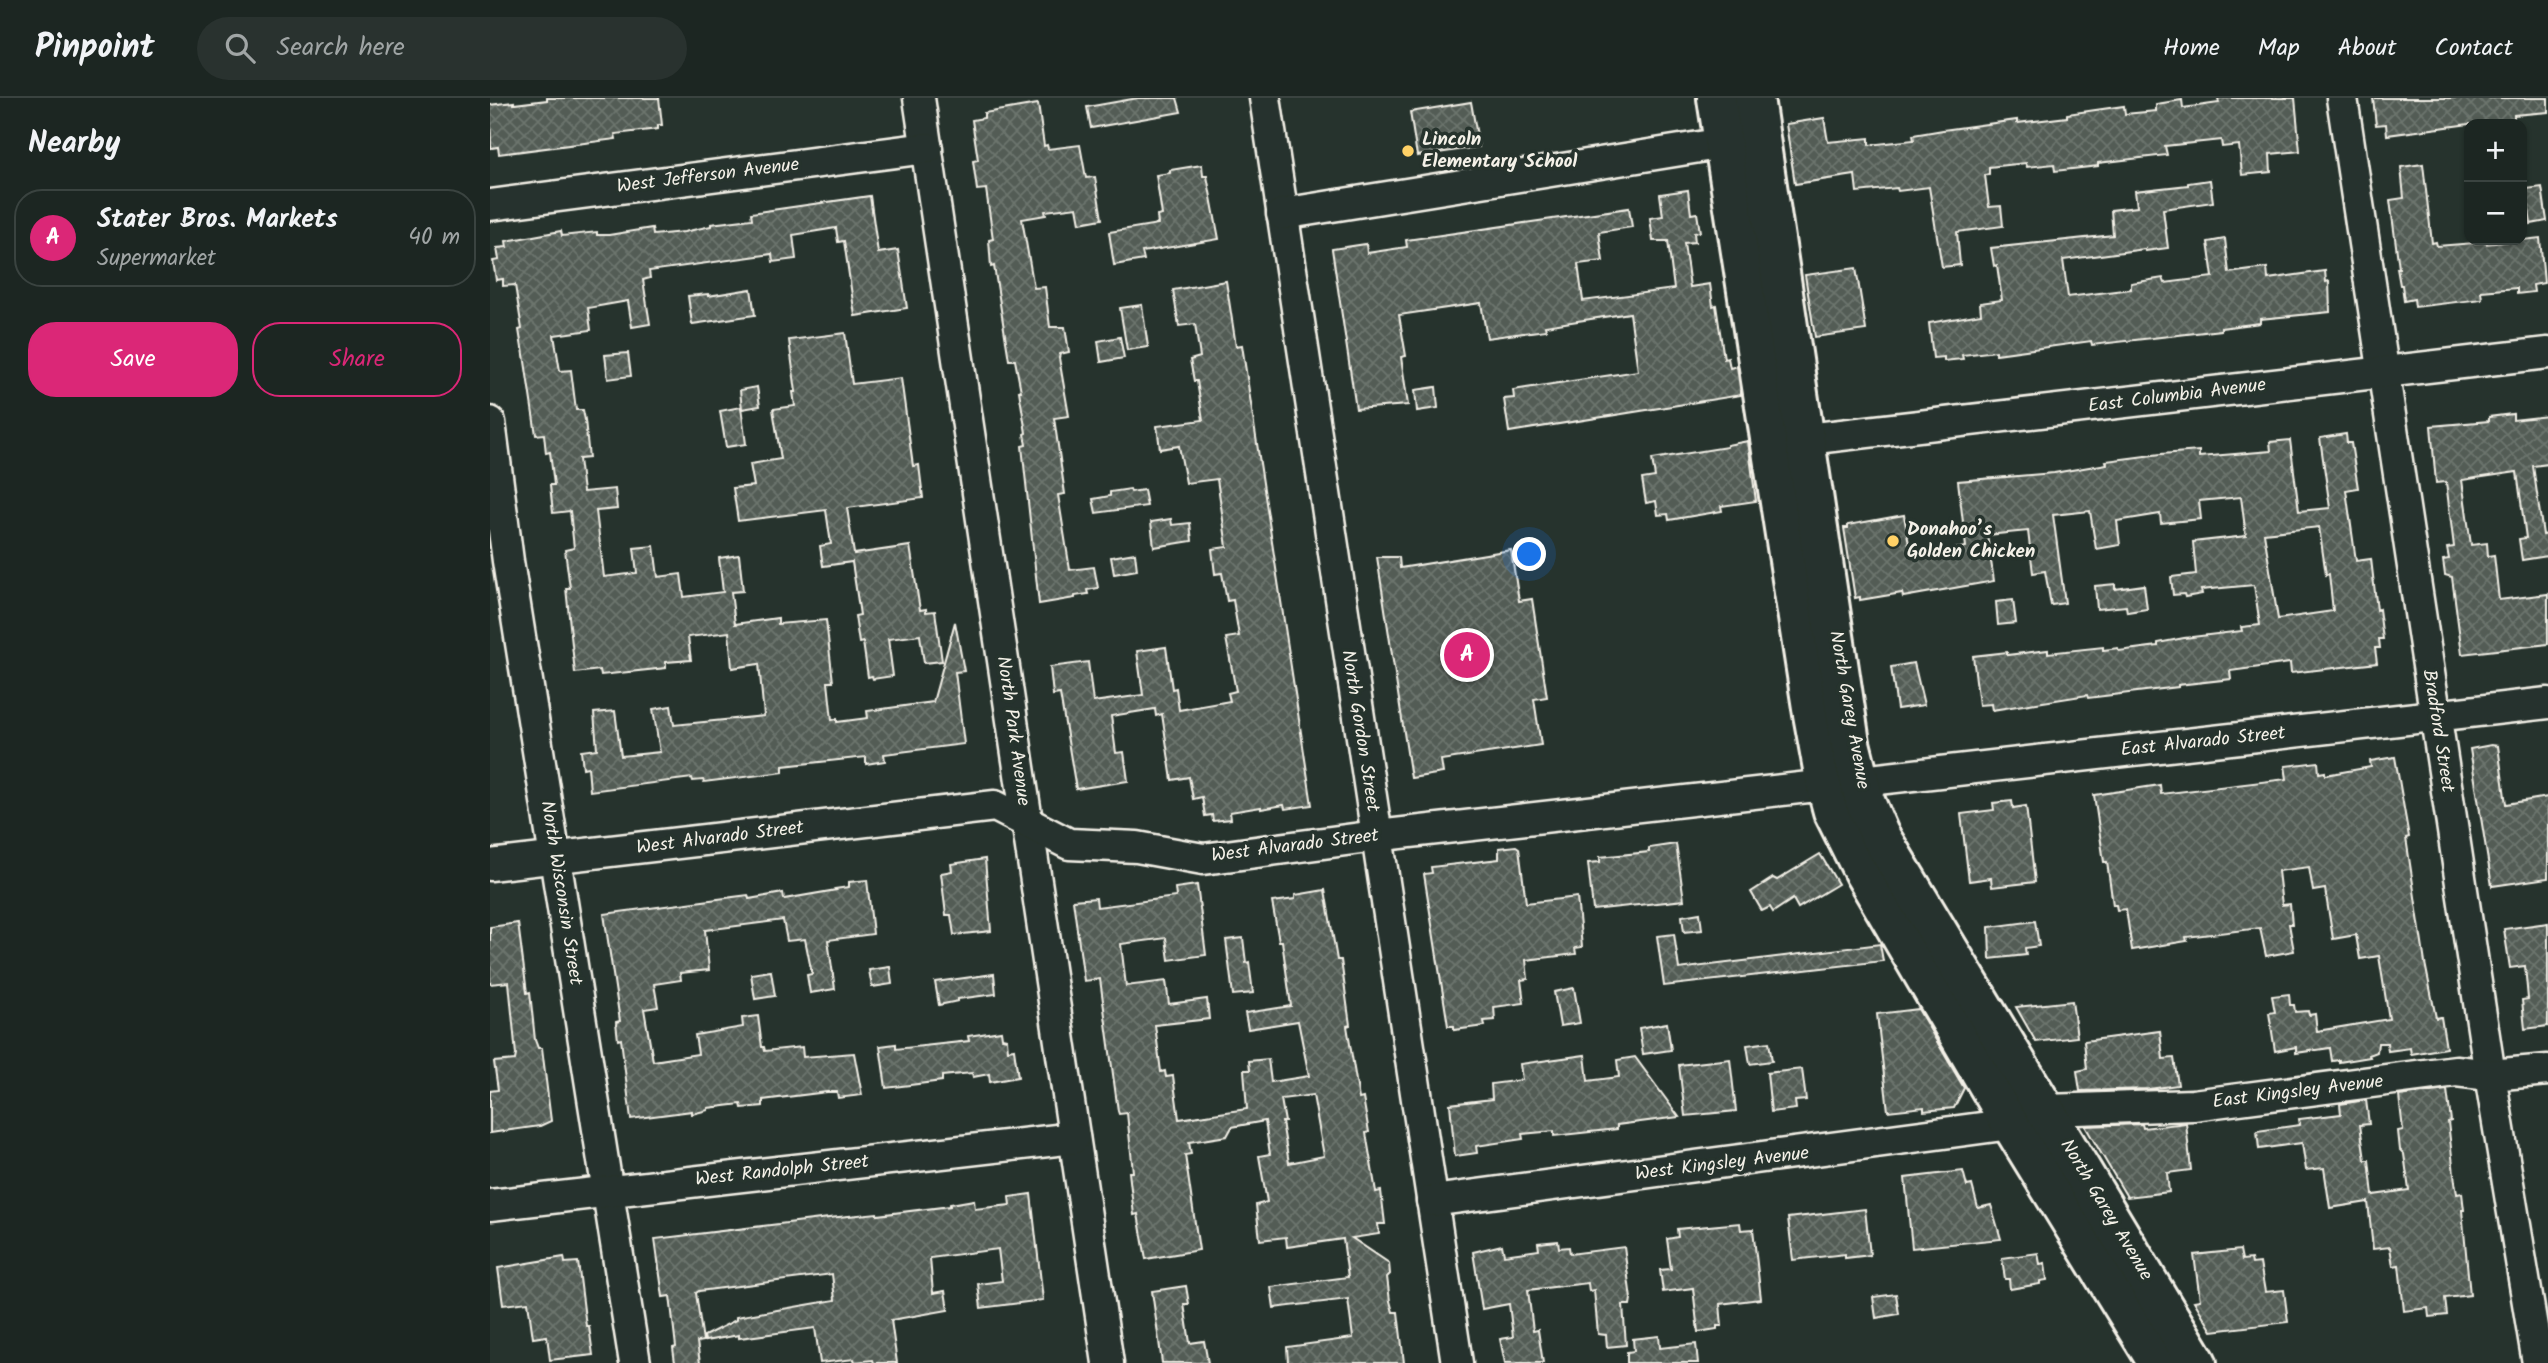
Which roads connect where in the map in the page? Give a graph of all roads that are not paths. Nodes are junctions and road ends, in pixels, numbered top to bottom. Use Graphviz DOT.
graph roads {
  1 [pos="919,98"];
  2 [pos="1265,98"];
  3 [pos="1755,98"];
  4 [pos="2342,98"];
  5 [pos="1723,99"];
  6 [pos="1761,138"];
  7 [pos="1724,143"];
  8 [pos="927,148"];
  9 [pos="490,205"];
  10 [pos="1282,214"];
  11 [pos="2548,353"];
  12 [pos="2384,372"];
  13 [pos="490,422"];
  14 [pos="1807,439"];
  15 [pos="499,562"];
  16 [pos="2548,703"];
  17 [pos="2435,715"];
  18 [pos="1842,784"];
  19 [pos="1027,822"];
  20 [pos="1376,836"];
  21 [pos="556,857"];
  22 [pos="490,865"];
  23 [pos="1953,1026"];
  24 [pos="2548,1070"];
  25 [pos="2490,1075"];
  26 [pos="2047,1110"];
  27 [pos="2011,1124"];
  28 [pos="1074,1138"];
  29 [pos="607,1190"];
  30 [pos="1432,1201"];
  31 [pos="490,1205"];
  32 [pos="635,1363"];
  33 [pos="1108,1363"];
  34 [pos="1457,1363"];
  35 [pos="2158,1363"];
  36 [pos="2197,1363"];
  37 [pos="2538,1363"];
  1 -- 8 [label="street, North Park Avenue"];
  2 -- 10 [label="street, North Gordon Street"];
  3 -- 6 [label="main road, North Garey Avenue"];
  4 -- 12 [label="street, Bradford Street"];
  5 -- 7 [label="main road, North Garey Avenue"];
  6 -- 7 [label="street"];
  6 -- 14 [label="main road, North Garey Avenue"];
  7 -- 10 [label="street"];
  7 -- 18 [label="main road, North Garey Avenue"];
  8 -- 9 [label="street, West Jefferson Avenue"];
  8 -- 19 [label="street, North Park Avenue"];
  10 -- 20 [label="street, North Gordon Street"];
  11 -- 12 [label="street, East Columbia Avenue"];
  12 -- 14 [label="street, East Columbia Avenue"];
  12 -- 17 [label="street, Bradford Street"];
  13 -- 15 [label="street, North Wisconsin Street"];
  14 -- 18 [label="main road, North Garey Avenue"];
  15 -- 21 [label="street, North Wisconsin Street"];
  16 -- 17 [label="street, East Alvarado Street"];
  17 -- 18 [label="street, East Alvarado Street"];
  17 -- 25 [label="street, Bradford Street"];
  18 -- 20 [label="street, West Alvarado Street"];
  18 -- 23 [label="main road, North Garey Avenue"];
  18 -- 26 [label="main road, North Garey Avenue"];
  19 -- 20 [label="street, West Alvarado Street"];
  19 -- 21 [label="street, West Alvarado Street"];
  19 -- 28 [label="street, North Park Avenue"];
  20 -- 30 [label="street, North Gordon Street"];
  21 -- 22 [label="street, West Alvarado Street"];
  21 -- 29 [label="street, North Wisconsin Street"];
  23 -- 26 [label="street"];
  23 -- 27 [label="main road, North Garey Avenue"];
  24 -- 25 [label="street, East Kingsley Avenue"];
  25 -- 26 [label="street, East Kingsley Avenue"];
  25 -- 37 [label="street, Bradford Street"];
  26 -- 36 [label="main road, North Garey Avenue"];
  27 -- 30 [label="street, West Kingsley Avenue"];
  27 -- 35 [label="main road, North Garey Avenue"];
  28 -- 29 [label="street, West Randolph Street"];
  28 -- 33 [label="street, North Park Avenue"];
  29 -- 31 [label="street, West Randolph Street"];
  29 -- 32 [label="street, North Wisconsin Street"];
  30 -- 34 [label="street, North Gordon Street"];
}
